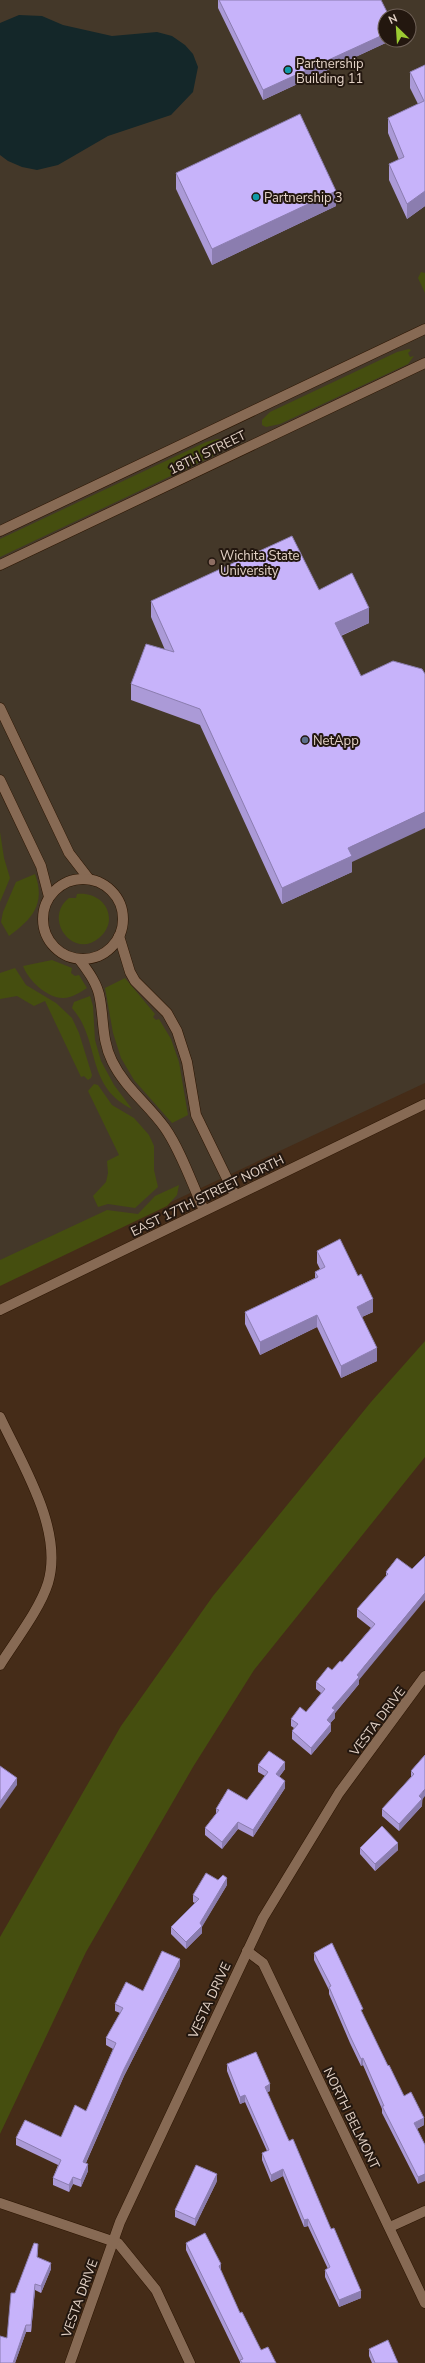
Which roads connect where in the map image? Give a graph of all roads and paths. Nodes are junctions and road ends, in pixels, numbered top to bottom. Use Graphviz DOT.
graph roads {
  1 [pos="425,329"];
  2 [pos="425,363"];
  3 [pos="0,531"];
  4 [pos="0,565"];
  5 [pos="0,708"];
  6 [pos="0,780"];
  7 [pos="89,879"];
  8 [pos="49,896"];
  9 [pos="119,936"];
  10 [pos="79,959"];
  11 [pos="425,1104"];
  12 [pos="235,1195"];
  13 [pos="204,1210"];
  14 [pos="0,1310"];
  15 [pos="0,1417"];
  16 [pos="0,1665"];
  17 [pos="425,1676"];
  18 [pos="247,1951"];
  19 [pos="0,2203"];
  20 [pos="425,2210"];
  21 [pos="390,2227"];
  22 [pos="113,2241"];
  23 [pos="425,2303"];
  24 [pos="70,2363"];
  25 [pos="190,2363"];
  1 -- 3 [label="street, 18TH STREET"];
  2 -- 4 [label="street, 18TH STREET"];
  5 -- 7 [label="street"];
  6 -- 8 [label="street"];
  7 -- 8 [label="street"];
  7 -- 9 [label="street"];
  8 -- 10 [label="street"];
  9 -- 10 [label="street"];
  9 -- 12 [label="street"];
  10 -- 13 [label="street"];
  11 -- 12 [label="street, EAST 17TH STREET NORTH"];
  12 -- 13 [label="street, EAST 17TH STREET NORTH"];
  13 -- 14 [label="street, EAST 17TH STREET NORTH"];
  15 -- 16 [label="street"];
  17 -- 18 [label="street, VESTA DRIVE"];
  18 -- 21 [label="street, NORTH BELMONT"];
  18 -- 22 [label="street, VESTA DRIVE"];
  19 -- 22 [label="street"];
  20 -- 21 [label="street"];
  21 -- 23 [label="street, NORTH BELMONT"];
  22 -- 24 [label="street, VESTA DRIVE"];
  22 -- 25 [label="street"];
}
